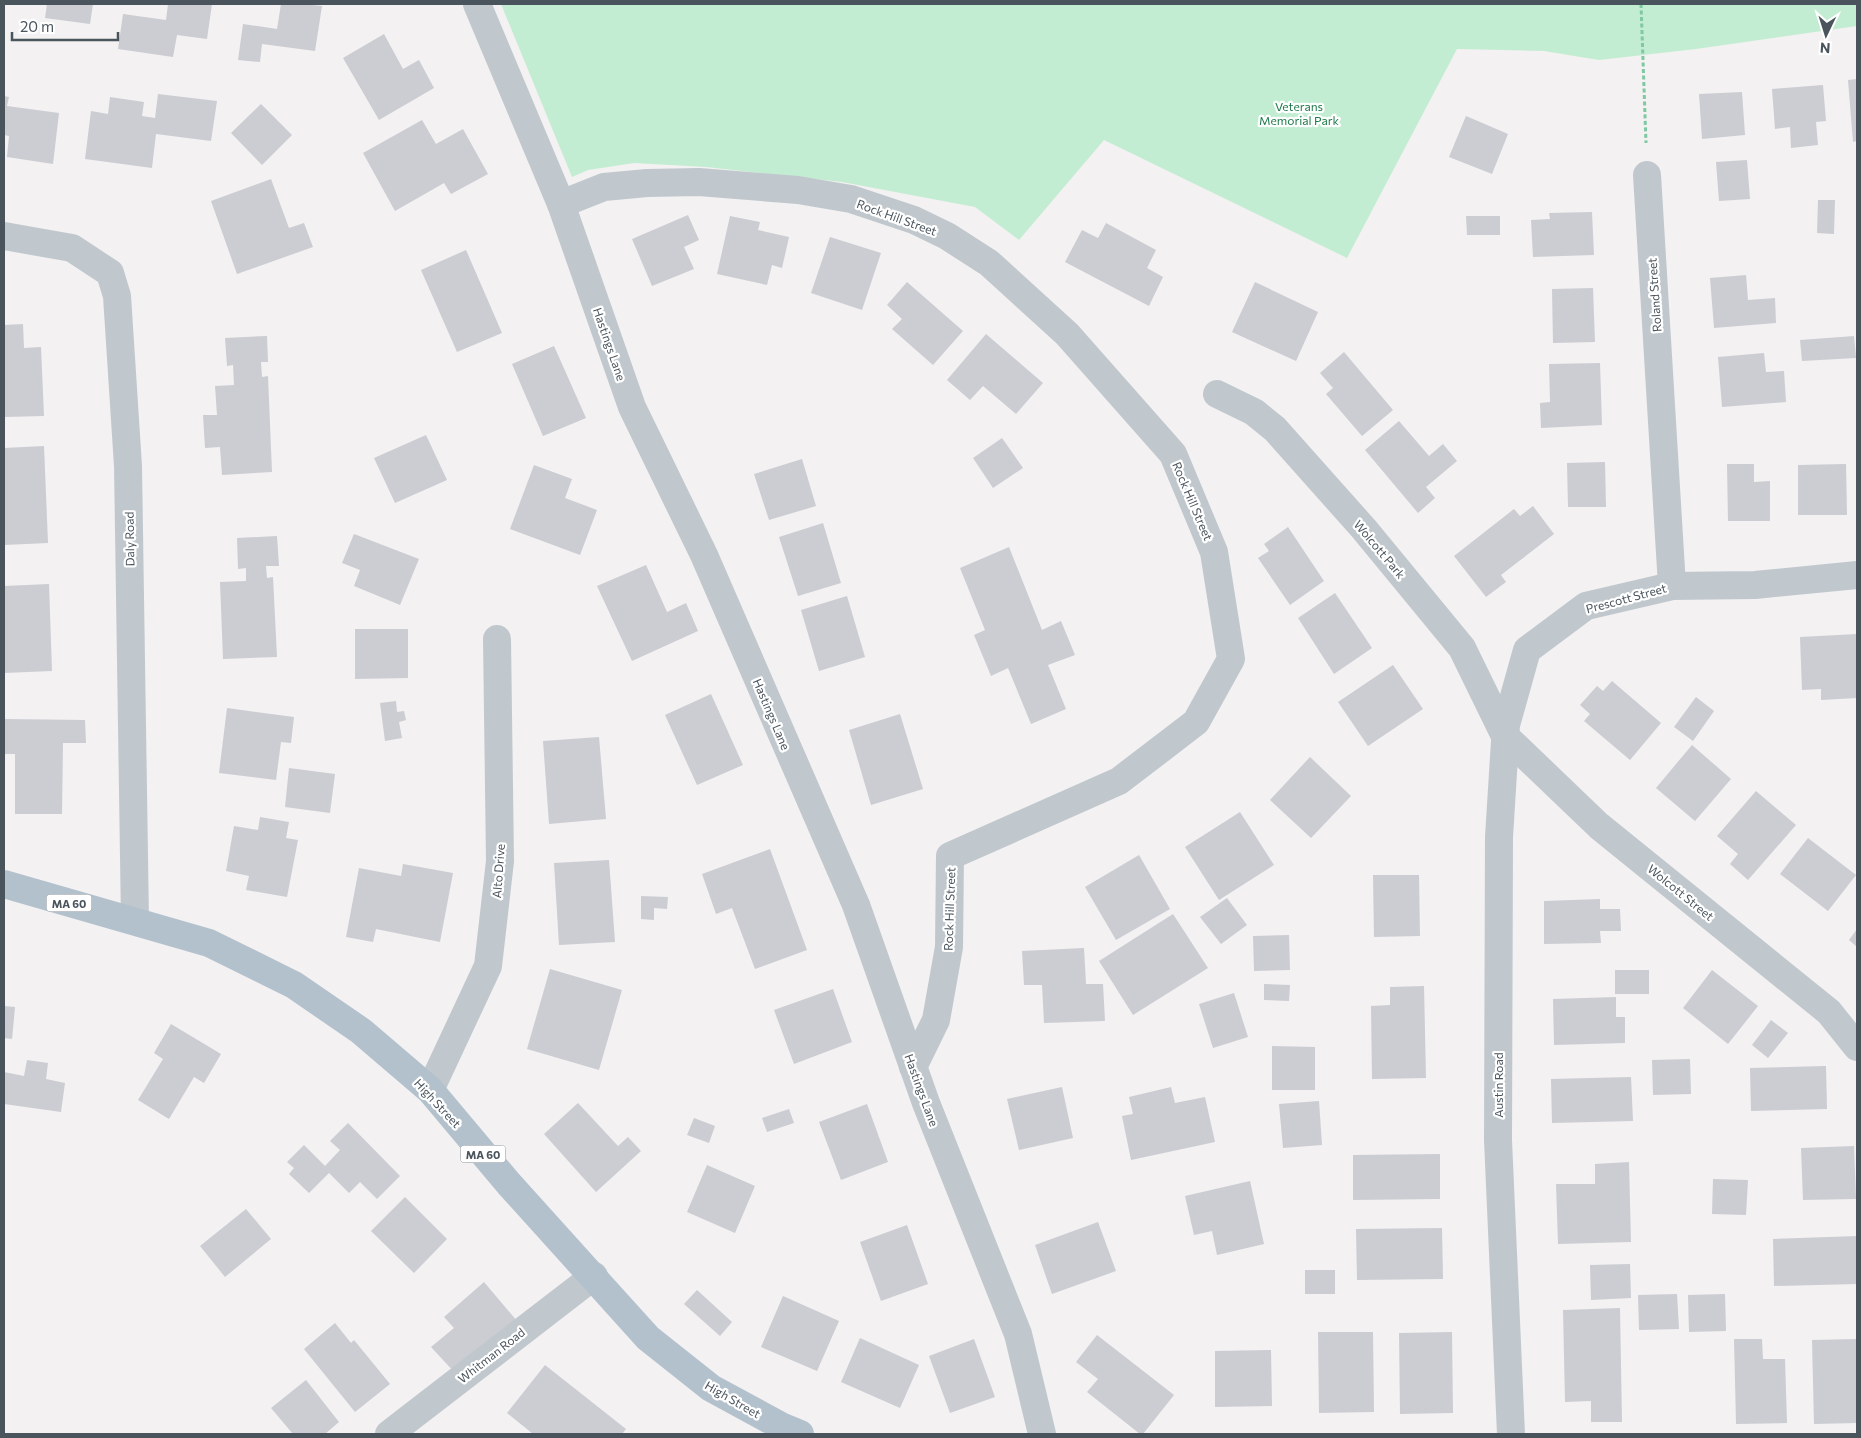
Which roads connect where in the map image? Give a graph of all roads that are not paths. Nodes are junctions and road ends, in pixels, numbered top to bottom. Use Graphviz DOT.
graph roads {
  1 [pos="477,4"];
  2 [pos="1647,175"];
  3 [pos="561,204"];
  4 [pos="4,236"];
  5 [pos="1217,394"];
  6 [pos="1857,575"];
  7 [pos="1672,586"];
  8 [pos="497,639"];
  9 [pos="1505,736"];
  10 [pos="4,884"];
  11 [pos="135,921"];
  12 [pos="1857,1047"];
  13 [pos="913,1067"];
  14 [pos="430,1090"];
  15 [pos="594,1276"];
  16 [pos="389,1434"];
  17 [pos="800,1434"];
  18 [pos="1042,1434"];
  19 [pos="1511,1434"];
  1 -- 3 [label="street, Hastings Lane"];
  2 -- 7 [label="street, Roland Street"];
  3 -- 13 [label="street, Hastings Lane"];
  3 -- 13 [label="street, Rock Hill Street"];
  4 -- 11 [label="street, Daly Road"];
  5 -- 9 [label="street, Wolcott Park"];
  6 -- 7 [label="street, Prescott Street"];
  7 -- 9 [label="street, Prescott Street"];
  8 -- 14 [label="street, Alto Drive"];
  9 -- 12 [label="street, Wolcott Street"];
  9 -- 19 [label="street, Austin Road"];
  10 -- 11 [label="main road, High Street / MA 60"];
  11 -- 14 [label="main road, High Street / MA 60"];
  13 -- 18 [label="street, Hastings Lane"];
  14 -- 15 [label="main road, High Street / MA 60"];
  15 -- 16 [label="street, Whitman Road"];
  15 -- 17 [label="main road, High Street / MA 60"];
}
